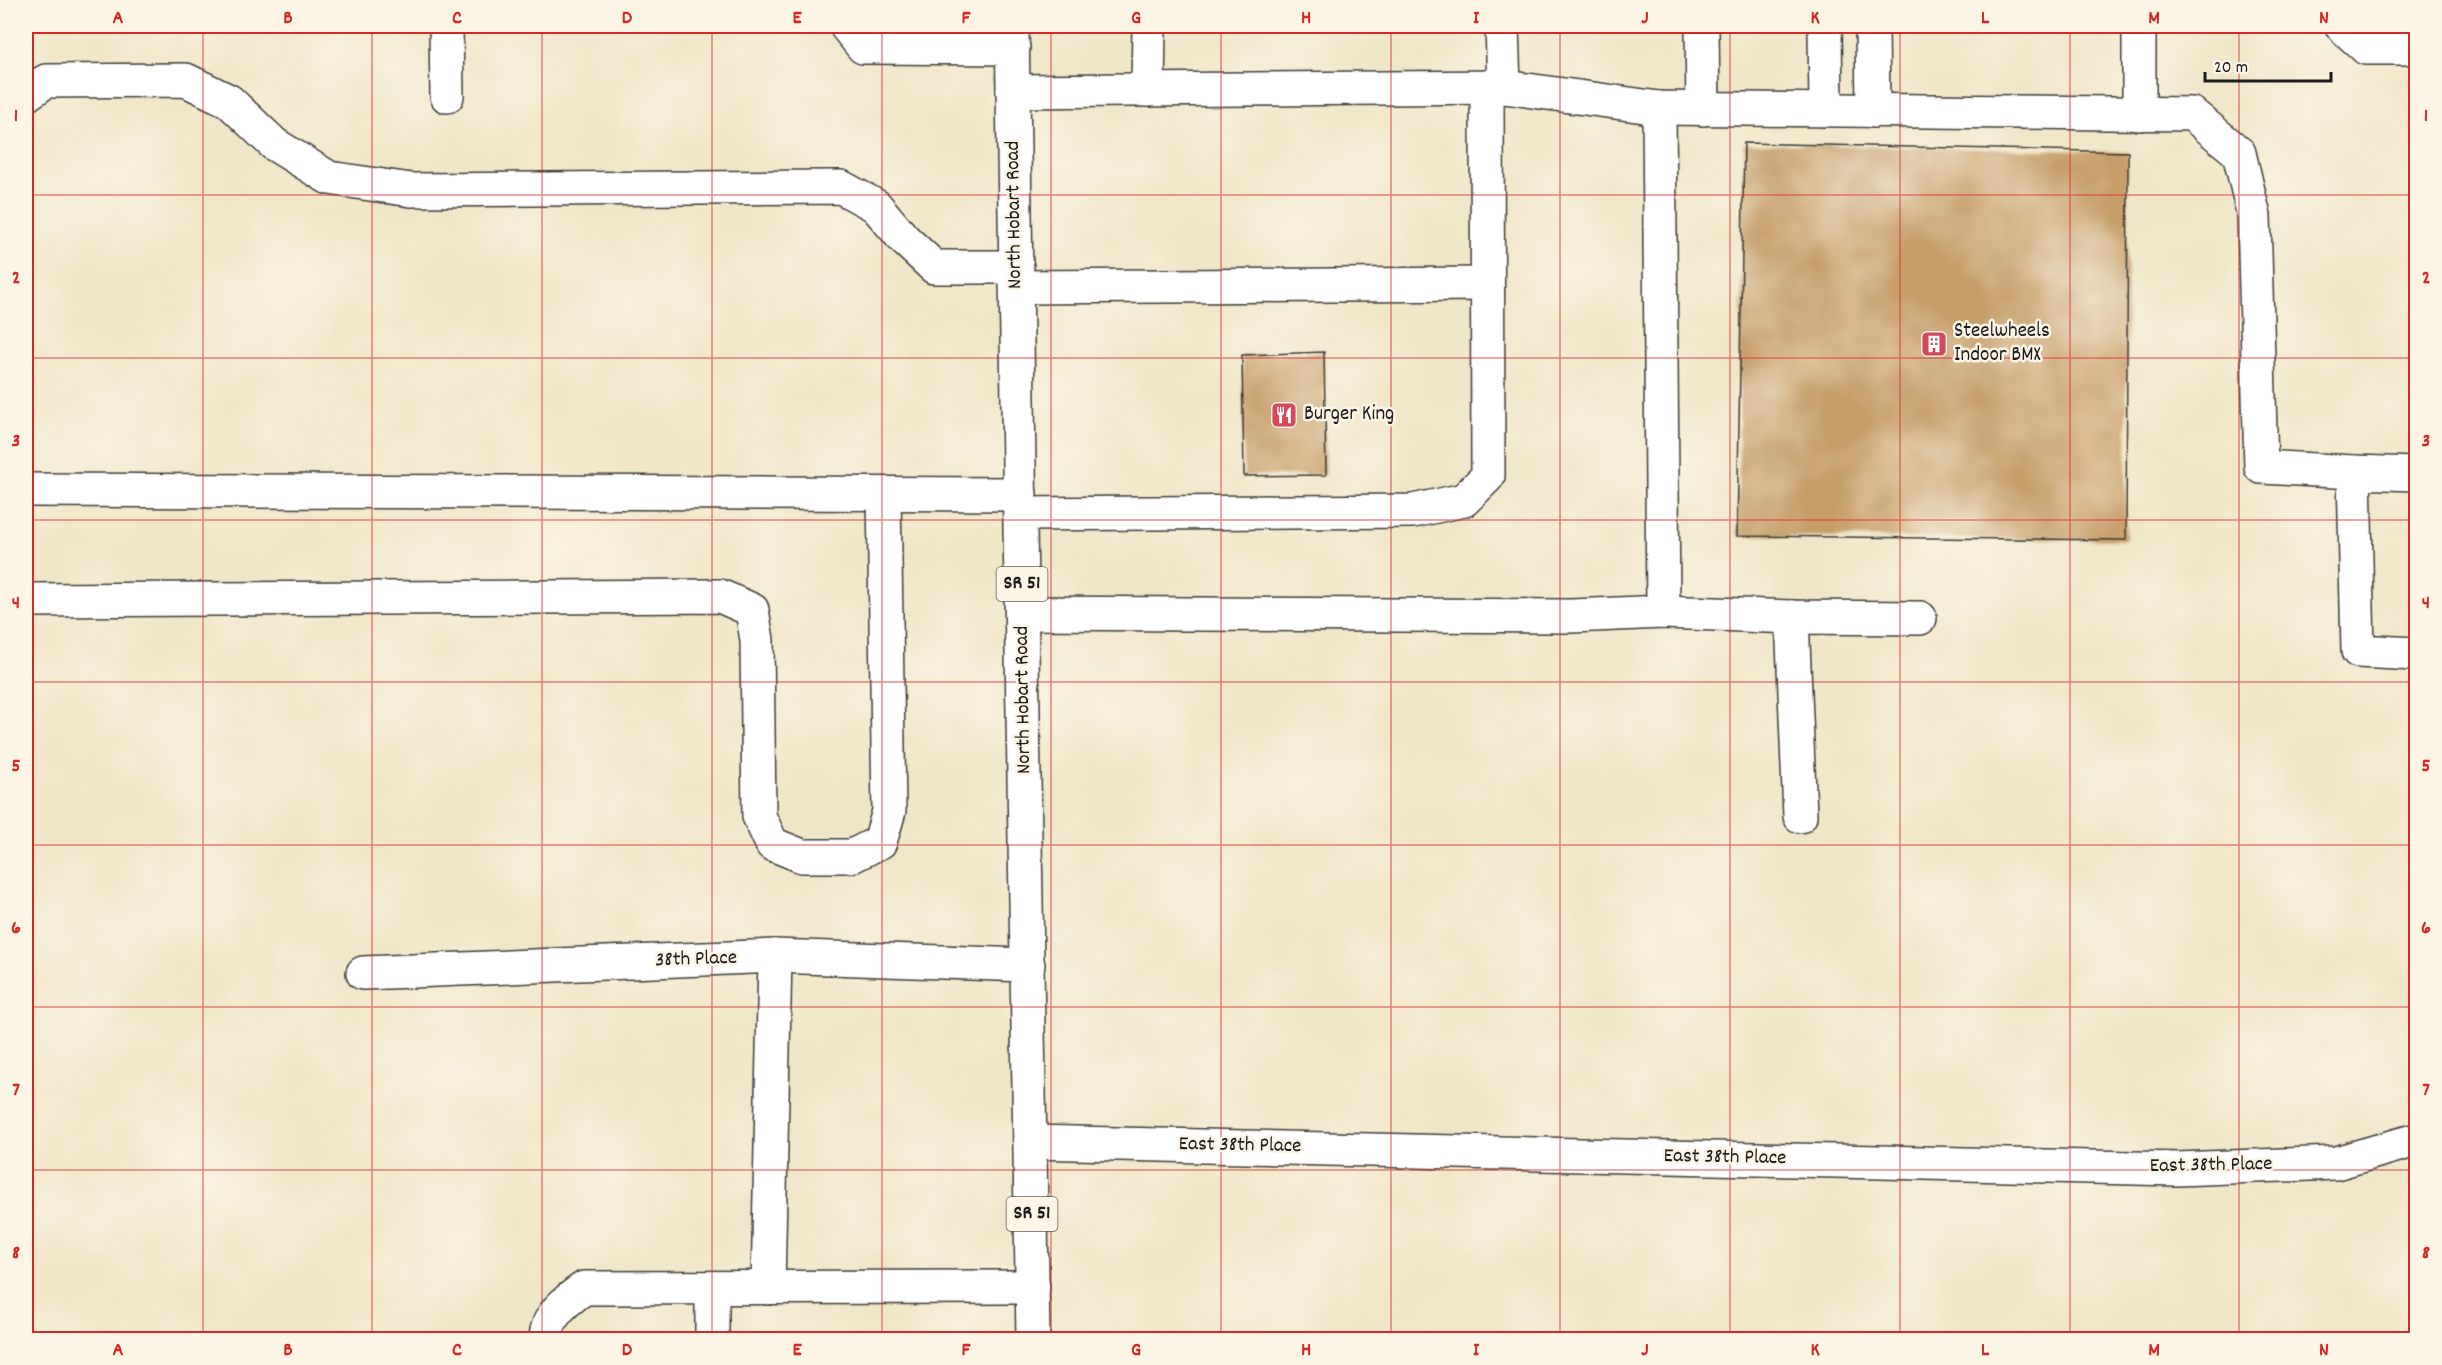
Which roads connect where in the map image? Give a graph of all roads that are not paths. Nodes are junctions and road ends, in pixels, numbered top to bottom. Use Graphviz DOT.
graph roads {
  1 [pos="446,26"];
  2 [pos="846,26"];
  3 [pos="1149,26"];
  4 [pos="1502,26"];
  5 [pos="1702,26"];
  6 [pos="1825,26"];
  7 [pos="1872,26"];
  8 [pos="2139,26"];
  9 [pos="2342,26"];
  10 [pos="1013,37"];
  11 [pos="2416,48"];
  12 [pos="1495,87"];
  13 [pos="1148,90"];
  14 [pos="1013,91"];
  15 [pos="26,95"];
  16 [pos="447,96"];
  17 [pos="1659,108"];
  18 [pos="1703,109"];
  19 [pos="1826,110"];
  20 [pos="1873,111"];
  21 [pos="2139,114"];
  22 [pos="1017,277"];
  23 [pos="1487,284"];
  24 [pos="2354,472"];
  25 [pos="2416,474"];
  26 [pos="26,490"];
  27 [pos="884,494"];
  28 [pos="1020,504"];
  29 [pos="26,600"];
  30 [pos="1663,612"];
  31 [pos="1022,613"];
  32 [pos="1792,617"];
  33 [pos="1920,618"];
  34 [pos="2416,654"];
  35 [pos="1800,816"];
  36 [pos="775,956"];
  37 [pos="1028,965"];
  38 [pos="363,973"];
  39 [pos="2416,1140"];
  40 [pos="1031,1142"];
  41 [pos="1033,1287"];
  42 [pos="712,1288"];
  43 [pos="768,1288"];
  44 [pos="546,1340"];
  45 [pos="712,1340"];
  46 [pos="1033,1340"];
  1 -- 16 [label="street"];
  2 -- 10 [label="street"];
  3 -- 13 [label="street"];
  4 -- 12 [label="street"];
  5 -- 18 [label="street"];
  6 -- 19 [label="street"];
  7 -- 20 [label="street"];
  8 -- 21 [label="street"];
  9 -- 11 [label="street"];
  10 -- 14 [label="street, North Hobart Road / SR 51"];
  12 -- 13 [label="street"];
  12 -- 17 [label="street"];
  12 -- 23 [label="street"];
  13 -- 14 [label="street"];
  14 -- 22 [label="street, North Hobart Road / SR 51"];
  15 -- 22 [label="street"];
  17 -- 18 [label="street"];
  17 -- 30 [label="street"];
  18 -- 19 [label="street"];
  19 -- 20 [label="street"];
  20 -- 21 [label="street"];
  21 -- 24 [label="street"];
  22 -- 23 [label="street"];
  22 -- 28 [label="street, North Hobart Road / SR 51"];
  23 -- 28 [label="street"];
  24 -- 25 [label="street"];
  24 -- 34 [label="street"];
  26 -- 27 [label="street"];
  27 -- 28 [label="street"];
  27 -- 29 [label="street"];
  28 -- 31 [label="street, North Hobart Road / SR 51"];
  30 -- 31 [label="street"];
  30 -- 32 [label="street"];
  31 -- 37 [label="street, North Hobart Road / SR 51"];
  32 -- 33 [label="street"];
  32 -- 35 [label="street"];
  36 -- 37 [label="street, 38th Place"];
  36 -- 38 [label="street, 38th Place"];
  36 -- 43 [label="street"];
  37 -- 40 [label="street, North Hobart Road / SR 51"];
  39 -- 40 [label="street, East 38th Place"];
  40 -- 41 [label="street, North Hobart Road / SR 51"];
  41 -- 43 [label="street"];
  41 -- 46 [label="street, North Hobart Road / SR 51"];
  42 -- 43 [label="street"];
  42 -- 44 [label="street"];
  42 -- 45 [label="street"];
}
